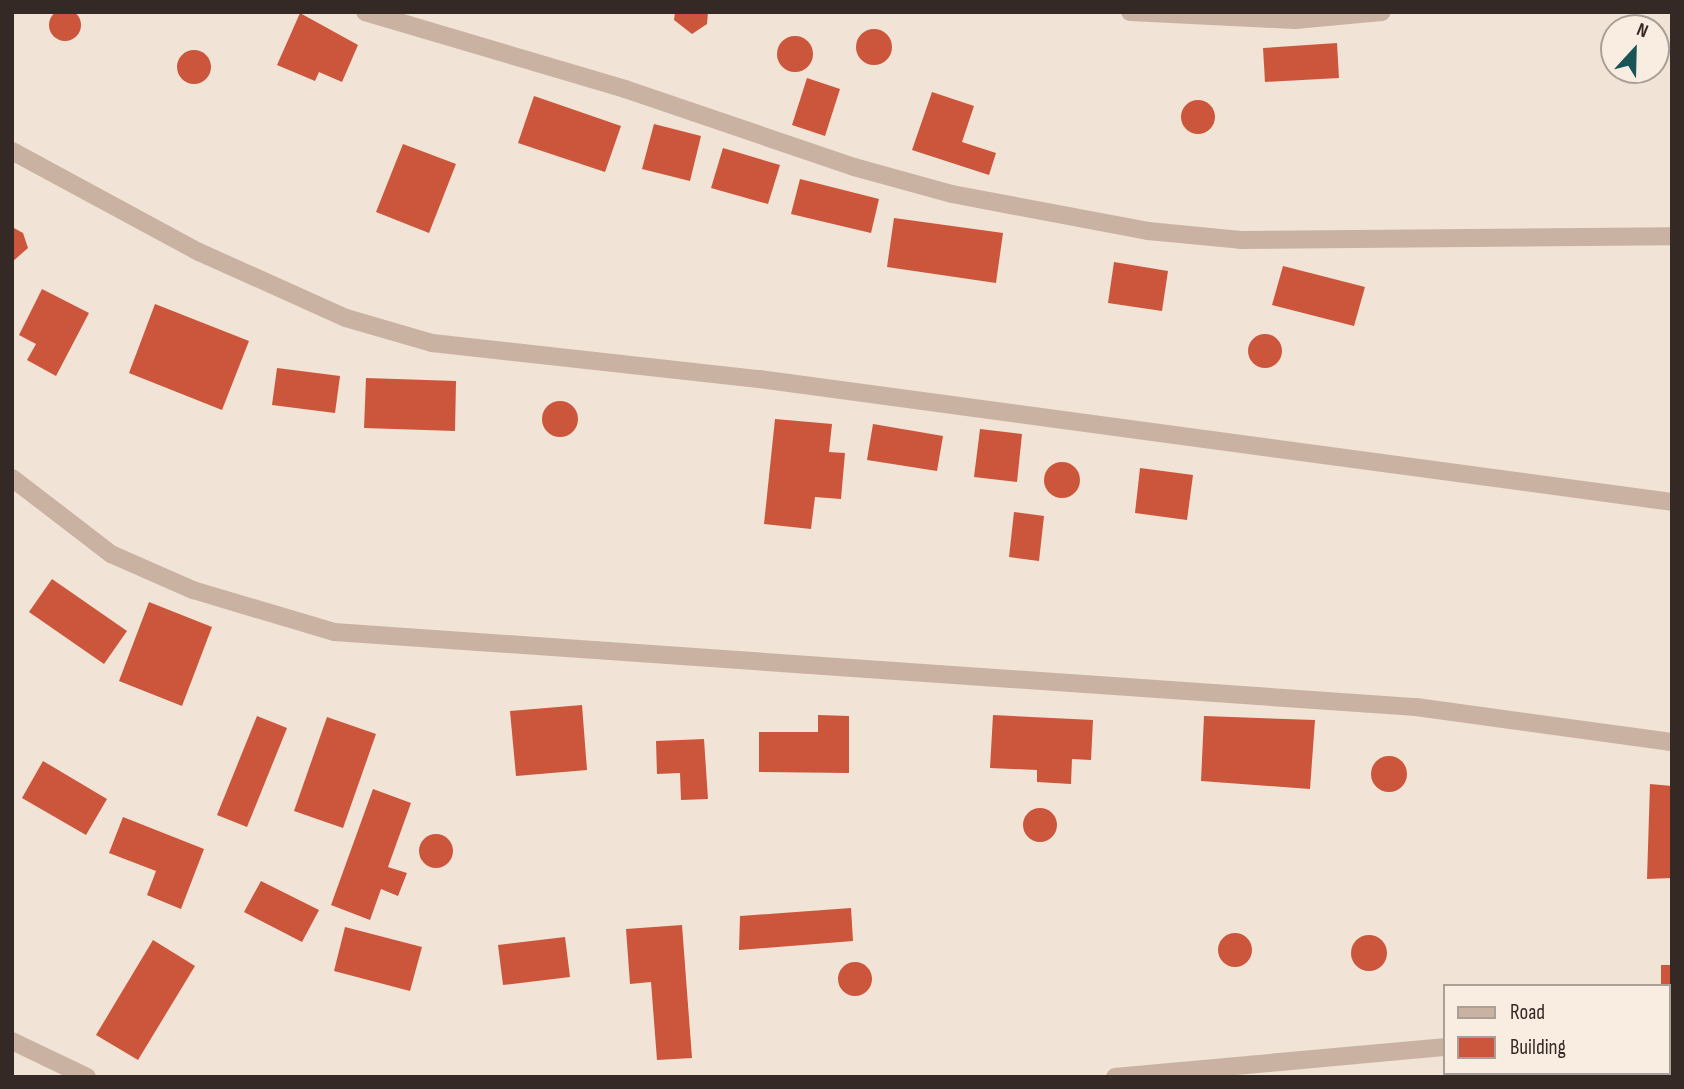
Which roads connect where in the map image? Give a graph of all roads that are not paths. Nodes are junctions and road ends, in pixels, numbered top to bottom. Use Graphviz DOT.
graph roads {
  1 [pos="365,12"];
  2 [pos="1130,12"];
  3 [pos="1382,12"];
  4 [pos="12,151"];
  5 [pos="1672,236"];
  6 [pos="12,478"];
  7 [pos="1672,502"];
  8 [pos="1672,742"];
  9 [pos="12,1041"];
  10 [pos="1442,1047"];
  11 [pos="87,1077"];
  12 [pos="1115,1077"];
  1 -- 5 [label="street"];
  2 -- 3 [label="street"];
  4 -- 7 [label="street"];
  6 -- 8 [label="street"];
  9 -- 11 [label="street"];
  10 -- 12 [label="street"];
}
